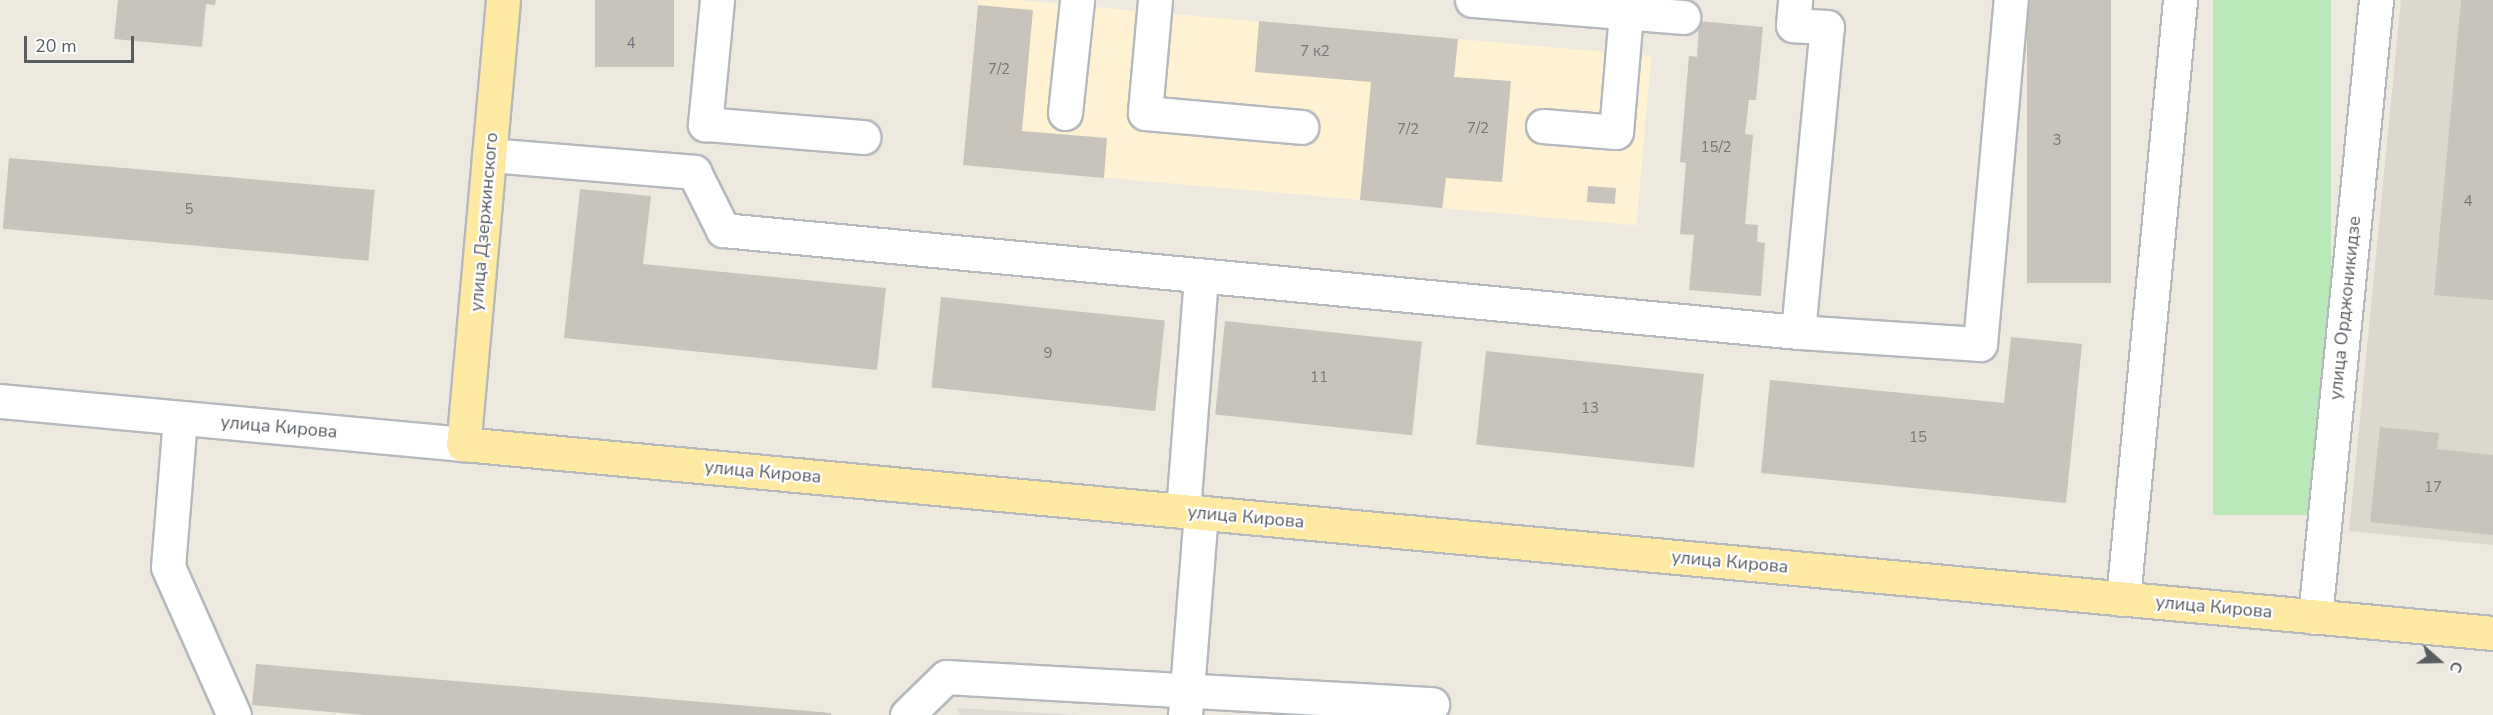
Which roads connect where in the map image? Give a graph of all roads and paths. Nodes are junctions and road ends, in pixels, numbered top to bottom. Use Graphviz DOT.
graph roads {
  1 [pos="503,0"];
  2 [pos="717,0"];
  3 [pos="1077,0"];
  4 [pos="1155,0"];
  5 [pos="1472,0"];
  6 [pos="1795,0"];
  7 [pos="2011,0"];
  8 [pos="2180,0"];
  9 [pos="2376,0"];
  10 [pos="1626,14"];
  11 [pos="1683,17"];
  12 [pos="1065,113"];
  13 [pos="1543,126"];
  14 [pos="1301,127"];
  15 [pos="863,137"];
  16 [pos="489,154"];
  17 [pos="1201,276"];
  18 [pos="1798,332"];
  19 [pos="0,401"];
  20 [pos="180,418"];
  21 [pos="463,444"];
  22 [pos="1192,512"];
  23 [pos="2122,599"];
  24 [pos="2315,617"];
  25 [pos="2493,633"];
  26 [pos="1186,702"];
  27 [pos="1432,704"];
  28 [pos="909,714"];
  29 [pos="234,715"];
  1 -- 16 [label="main road, улица Дзержинского"];
  2 -- 15 [label="street"];
  3 -- 12 [label="street"];
  4 -- 14 [label="street"];
  5 -- 10 [label="street"];
  6 -- 18 [label="street"];
  7 -- 18 [label="street"];
  8 -- 23 [label="street"];
  9 -- 24 [label="street, улица Орджоникидзе"];
  10 -- 11 [label="street"];
  10 -- 13 [label="street"];
  16 -- 17 [label="street"];
  16 -- 21 [label="main road, улица Дзержинского"];
  17 -- 18 [label="street"];
  17 -- 22 [label="street"];
  19 -- 20 [label="street, улица Кирова"];
  20 -- 21 [label="street, улица Кирова"];
  20 -- 29 [label="street"];
  21 -- 22 [label="main road, улица Кирова"];
  22 -- 23 [label="main road, улица Кирова"];
  22 -- 26 [label="street"];
  23 -- 24 [label="main road, улица Кирова"];
  24 -- 25 [label="main road, улица Кирова"];
  26 -- 27 [label="street"];
  26 -- 28 [label="street"];
}
